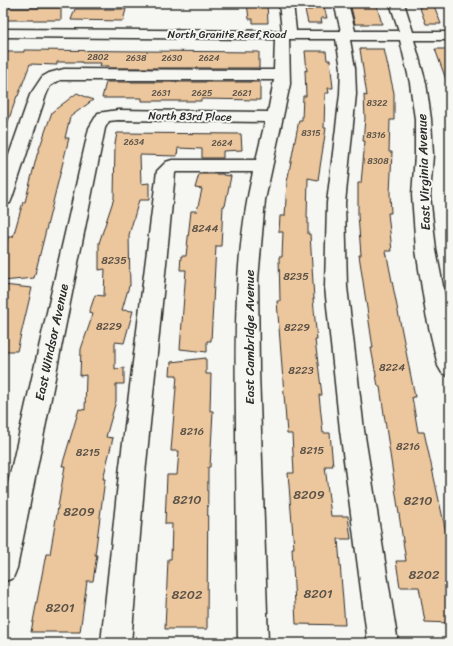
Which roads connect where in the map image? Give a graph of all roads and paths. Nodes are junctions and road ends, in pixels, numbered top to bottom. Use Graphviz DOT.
graph roads {
  1 [pos="286,3"];
  2 [pos="341,3"];
  3 [pos="397,3"];
  4 [pos="3,33"];
  5 [pos="286,35"];
  6 [pos="345,35"];
  7 [pos="407,35"];
  8 [pos="450,36"];
  9 [pos="282,75"];
  10 [pos="104,117"];
  11 [pos="275,117"];
  12 [pos="264,166"];
  13 [pos="3,198"];
  14 [pos="450,366"];
  15 [pos="3,568"];
  16 [pos="116,643"];
  17 [pos="253,643"];
  18 [pos="383,643"];
  1 -- 5 [label="street, East Cambridge Avenue"];
  2 -- 6 [label="street"];
  3 -- 7 [label="street, East Virginia Avenue"];
  4 -- 5 [label="street, North Granite Reef Road"];
  5 -- 6 [label="street, North Granite Reef Road"];
  5 -- 9 [label="street, East Cambridge Avenue"];
  6 -- 7 [label="street, North Granite Reef Road"];
  6 -- 18 [label="street"];
  7 -- 8 [label="street, North Granite Reef Road"];
  7 -- 14 [label="street, East Virginia Avenue"];
  9 -- 11 [label="street, East Cambridge Avenue"];
  9 -- 13 [label="street"];
  10 -- 11 [label="street, North 83rd Place"];
  10 -- 15 [label="street, East Windsor Avenue"];
  11 -- 12 [label="street, East Cambridge Avenue"];
  12 -- 16 [label="street"];
  12 -- 17 [label="street, East Cambridge Avenue"];
}
